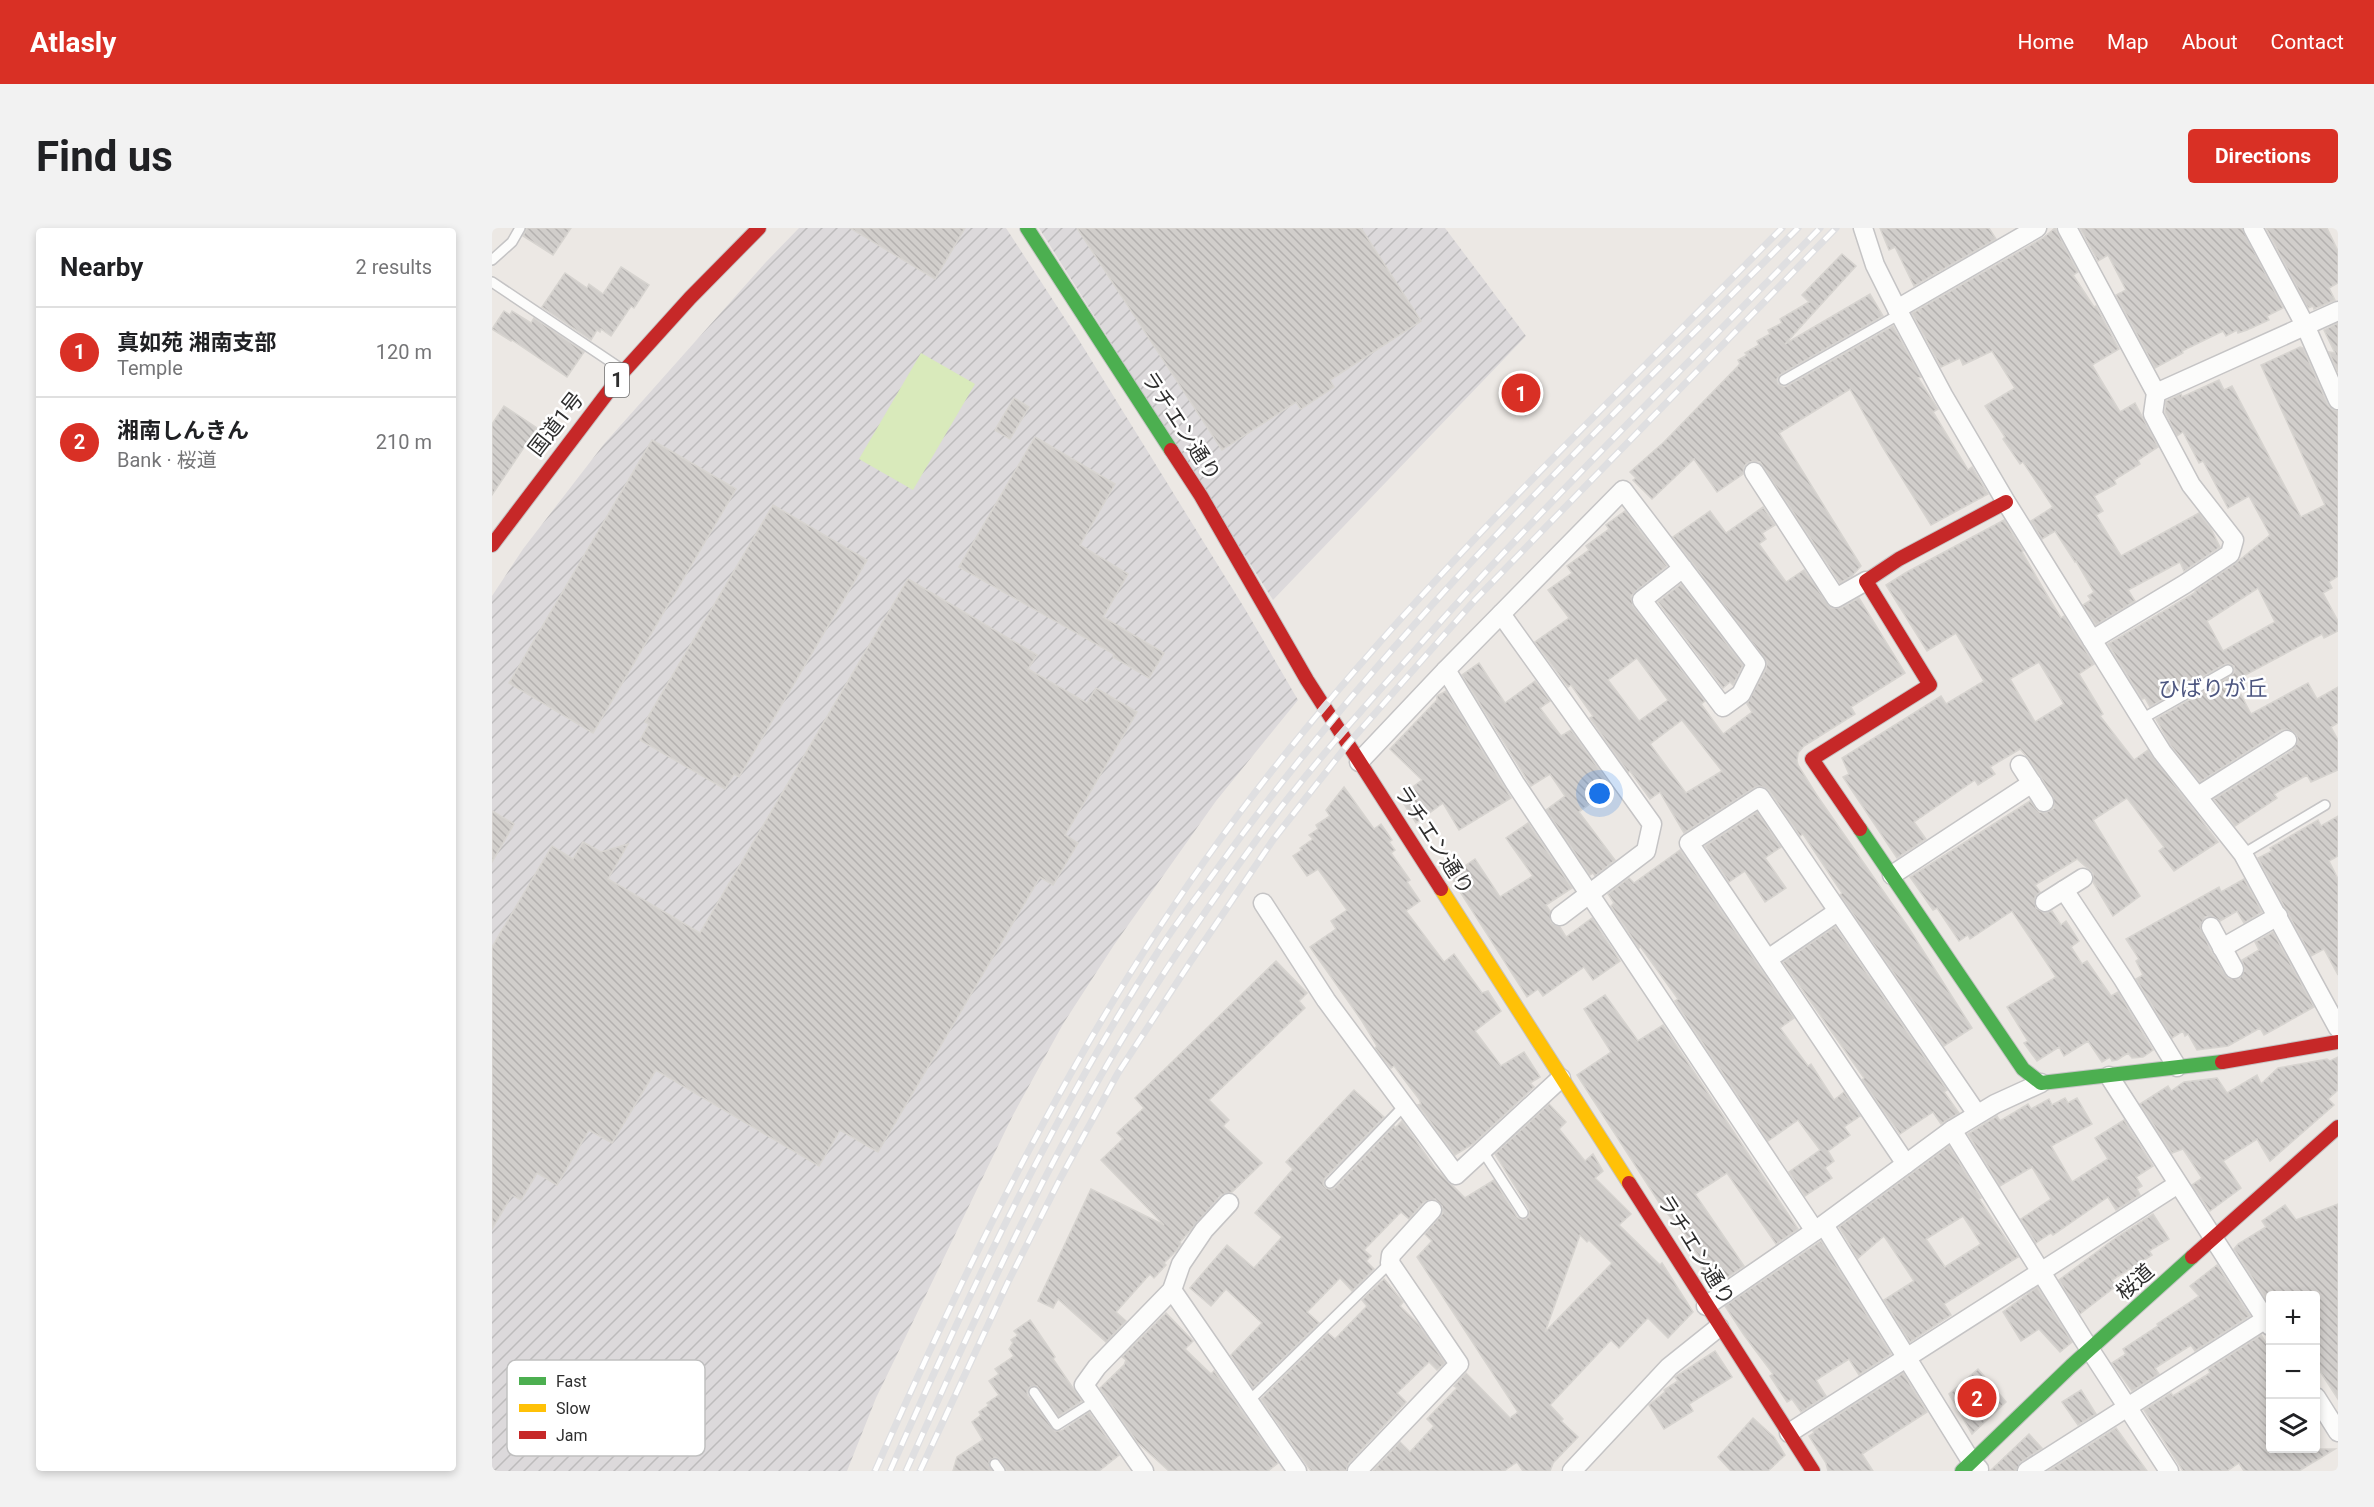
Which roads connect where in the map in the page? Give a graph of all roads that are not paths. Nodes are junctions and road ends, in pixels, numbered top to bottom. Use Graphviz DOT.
graph roads {
  1 [pos="520,228"];
  2 [pos="759,228"];
  3 [pos="1027,228"];
  4 [pos="1863,228"];
  5 [pos="2037,228"];
  6 [pos="2067,228"];
  7 [pos="2253,228"];
  8 [pos="492,260"];
  9 [pos="492,282"];
  10 [pos="1898,311"];
  11 [pos="2338,311"];
  12 [pos="2305,325"];
  13 [pos="624,371"];
  14 [pos="1785,380"];
  15 [pos="2156,393"];
  16 [pos="2338,400"];
  17 [pos="1754,472"];
  18 [pos="2006,502"];
  19 [pos="492,545"];
  20 [pos="1683,568"];
  21 [pos="1866,581"];
  22 [pos="1501,614"];
  23 [pos="2091,640"];
  24 [pos="1446,670"];
  25 [pos="2228,670"];
  26 [pos="2140,720"];
  27 [pos="2288,740"];
  28 [pos="1359,762"];
  29 [pos="2020,765"];
  30 [pos="2032,783"];
  31 [pos="2198,796"];
  32 [pos="2044,802"];
  33 [pos="2325,805"];
  34 [pos="2243,854"];
  35 [pos="1892,875"];
  36 [pos="2083,878"];
  37 [pos="2064,890"];
  38 [pos="1588,894"];
  39 [pos="2045,902"];
  40 [pos="1263,903"];
  41 [pos="1837,912"];
  42 [pos="1560,916"];
  43 [pos="2278,916"];
  44 [pos="2211,927"];
  45 [pos="2222,948"];
  46 [pos="1768,959"];
  47 [pos="2234,969"];
  48 [pos="2338,1028"];
  49 [pos="2338,1042"];
  50 [pos="2177,1068"];
  51 [pos="2109,1076"];
  52 [pos="1561,1078"];
  53 [pos="2041,1083"];
  54 [pos="1404,1106"];
  55 [pos="1977,1114"];
  56 [pos="2338,1127"];
  57 [pos="1952,1130"];
  58 [pos="1482,1150"];
  59 [pos="1906,1164"];
  60 [pos="1330,1183"];
  61 [pos="2178,1184"];
  62 [pos="1228,1203"];
  63 [pos="1432,1210"];
  64 [pos="1522,1213"];
  65 [pos="1820,1228"];
  66 [pos="2214,1239"];
  67 [pos="1390,1263"];
  68 [pos="2041,1271"];
  69 [pos="1172,1290"];
  70 [pos="1706,1306"];
  71 [pos="2266,1319"];
  72 [pos="2266,1323"];
  73 [pos="1719,1327"];
  74 [pos="2091,1350"];
  75 [pos="1907,1358"];
  76 [pos="1034,1392"];
  77 [pos="2317,1399"];
  78 [pos="1095,1401"];
  79 [pos="1249,1401"];
  80 [pos="2128,1406"];
  81 [pos="2338,1432"];
  82 [pos="1789,1433"];
  83 [pos="1971,1468"];
  84 [pos="1144,1471"];
  85 [pos="1297,1471"];
  86 [pos="1357,1471"];
  87 [pos="1572,1471"];
  88 [pos="1813,1471"];
  89 [pos="2027,1471"];
  90 [pos="2169,1471"];
  1 -- 8 [label="lane"];
  2 -- 13 [label="main road, 国道1号 / 1"];
  3 -- 28 [label="main road, ラチエン通り"];
  4 -- 10 [label="street"];
  5 -- 10 [label="street"];
  6 -- 15 [label="street"];
  7 -- 12 [label="street"];
  9 -- 13 [label="lane"];
  10 -- 14 [label="lane"];
  10 -- 18 [label="street"];
  11 -- 12 [label="street"];
  12 -- 15 [label="street"];
  12 -- 16 [label="street"];
  13 -- 19 [label="main road, 国道1号 / 1"];
  15 -- 23 [label="street"];
  17 -- 21 [label="street"];
  18 -- 21 [label="main road"];
  18 -- 23 [label="street"];
  20 -- 20 [label="street"];
  20 -- 22 [label="street"];
  21 -- 35 [label="main road"];
  22 -- 24 [label="street"];
  22 -- 38 [label="street"];
  23 -- 26 [label="street"];
  24 -- 28 [label="street"];
  24 -- 38 [label="street"];
  25 -- 26 [label="lane"];
  26 -- 31 [label="street"];
  27 -- 31 [label="street"];
  28 -- 52 [label="main road, ラチエン通り"];
  29 -- 30 [label="street"];
  30 -- 32 [label="street"];
  30 -- 35 [label="street"];
  31 -- 34 [label="street"];
  33 -- 34 [label="lane"];
  34 -- 43 [label="street"];
  35 -- 53 [label="main road"];
  36 -- 37 [label="street"];
  37 -- 39 [label="street"];
  37 -- 50 [label="street"];
  38 -- 42 [label="street"];
  38 -- 65 [label="street"];
  40 -- 54 [label="street"];
  41 -- 46 [label="street"];
  41 -- 46 [label="street"];
  41 -- 55 [label="street"];
  43 -- 45 [label="street"];
  43 -- 48 [label="street"];
  44 -- 45 [label="street"];
  45 -- 47 [label="street"];
  46 -- 59 [label="street"];
  49 -- 50 [label="main road"];
  50 -- 51 [label="main road"];
  51 -- 53 [label="main road"];
  51 -- 61 [label="street"];
  52 -- 58 [label="street"];
  52 -- 70 [label="main road, ラチエン通り"];
  53 -- 55 [label="street"];
  54 -- 58 [label="street"];
  54 -- 60 [label="lane"];
  55 -- 57 [label="street"];
  56 -- 66 [label="main road, 桜道"];
  57 -- 59 [label="street"];
  57 -- 68 [label="street"];
  58 -- 64 [label="lane"];
  59 -- 65 [label="street"];
  61 -- 66 [label="street"];
  61 -- 68 [label="street"];
  62 -- 69 [label="street"];
  63 -- 67 [label="street"];
  65 -- 70 [label="street"];
  65 -- 75 [label="street"];
  66 -- 71 [label="street"];
  66 -- 74 [label="main road, 桜道"];
  67 -- 79 [label="lane"];
  67 -- 86 [label="street"];
  68 -- 74 [label="street"];
  68 -- 75 [label="street"];
  69 -- 78 [label="street"];
  69 -- 79 [label="street"];
  70 -- 73 [label="main road, ラチエン通り"];
  72 -- 80 [label="street"];
  73 -- 82 [label="main road, ラチエン通り"];
  73 -- 87 [label="street"];
  74 -- 80 [label="street"];
  74 -- 83 [label="main road, 桜道"];
  75 -- 82 [label="street"];
  75 -- 83 [label="street"];
  76 -- 78 [label="lane"];
  77 -- 81 [label="street"];
  78 -- 84 [label="street"];
  79 -- 85 [label="street"];
  80 -- 89 [label="street"];
  80 -- 90 [label="street"];
  82 -- 88 [label="main road, ラチエン通り"];
}
